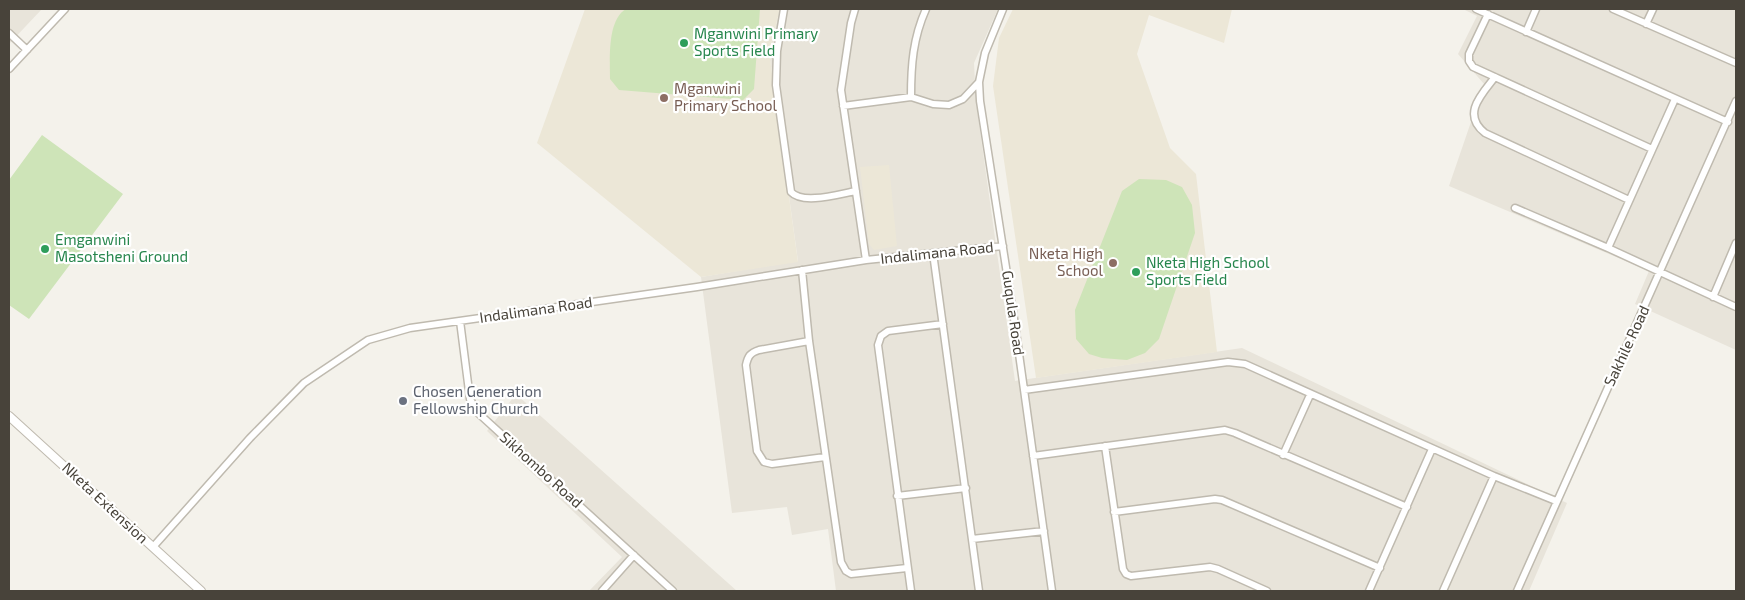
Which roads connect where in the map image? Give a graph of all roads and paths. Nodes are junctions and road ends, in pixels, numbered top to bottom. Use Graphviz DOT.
graph roads {
  1 [pos="65,9"];
  2 [pos="784,9"];
  3 [pos="855,9"];
  4 [pos="926,9"];
  5 [pos="1003,9"];
  6 [pos="1476,9"];
  7 [pos="1536,9"];
  8 [pos="1614,9"];
  9 [pos="1653,9"];
  10 [pos="1488,14"];
  11 [pos="1646,24"];
  12 [pos="1526,32"];
  13 [pos="9,33"];
  14 [pos="27,50"];
  15 [pos="1736,63"];
  16 [pos="9,69"];
  17 [pos="1495,77"];
  18 [pos="979,82"];
  19 [pos="911,97"];
  20 [pos="1676,99"];
  21 [pos="1736,101"];
  22 [pos="843,106"];
  23 [pos="1728,122"];
  24 [pos="1652,149"];
  25 [pos="856,192"];
  26 [pos="1629,200"];
  27 [pos="1515,208"];
  28 [pos="1736,243"];
  29 [pos="1003,246"];
  30 [pos="1608,248"];
  31 [pos="933,253"];
  32 [pos="866,260"];
  33 [pos="802,270"];
  34 [pos="1660,273"];
  35 [pos="1713,297"];
  36 [pos="1736,308"];
  37 [pos="460,321"];
  38 [pos="943,324"];
  39 [pos="809,341"];
  40 [pos="1024,390"];
  41 [pos="1310,395"];
  42 [pos="9,416"];
  43 [pos="1105,446"];
  44 [pos="1432,449"];
  45 [pos="1283,455"];
  46 [pos="1033,456"];
  47 [pos="825,457"];
  48 [pos="1494,476"];
  49 [pos="966,488"];
  50 [pos="897,496"];
  51 [pos="1556,501"];
  52 [pos="1407,507"];
  53 [pos="1114,512"];
  54 [pos="1044,531"];
  55 [pos="972,539"];
  56 [pos="153,547"];
  57 [pos="634,555"];
  58 [pos="907,568"];
  59 [pos="1380,568"];
  60 [pos="201,591"];
  61 [pos="602,591"];
  62 [pos="673,591"];
  63 [pos="911,591"];
  64 [pos="979,591"];
  65 [pos="1052,591"];
  66 [pos="1267,591"];
  67 [pos="1369,591"];
  68 [pos="1443,591"];
  69 [pos="1517,591"];
  1 -- 14 [label="street"];
  2 -- 25 [label="street"];
  3 -- 22 [label="street"];
  4 -- 19 [label="street"];
  5 -- 18 [label="street, Guqula Road"];
  6 -- 10 [label="street"];
  7 -- 12 [label="street"];
  8 -- 11 [label="street"];
  9 -- 11 [label="street"];
  10 -- 12 [label="street"];
  10 -- 17 [label="street"];
  11 -- 15 [label="street"];
  12 -- 20 [label="street"];
  13 -- 14 [label="street"];
  14 -- 16 [label="street"];
  17 -- 24 [label="street"];
  17 -- 26 [label="street"];
  18 -- 19 [label="street"];
  18 -- 29 [label="street, Guqula Road"];
  19 -- 22 [label="street"];
  20 -- 23 [label="street"];
  20 -- 24 [label="street"];
  21 -- 23 [label="street, Sakhile Road"];
  22 -- 25 [label="street"];
  23 -- 34 [label="street, Sakhile Road"];
  24 -- 26 [label="street"];
  25 -- 32 [label="street"];
  26 -- 30 [label="street"];
  27 -- 30 [label="street"];
  28 -- 35 [label="street"];
  29 -- 31 [label="street, Indalimana Road"];
  29 -- 40 [label="street, Guqula Road"];
  30 -- 34 [label="street"];
  31 -- 32 [label="street, Indalimana Road"];
  31 -- 38 [label="street"];
  32 -- 33 [label="street, Indalimana Road"];
  33 -- 37 [label="street, Indalimana Road"];
  33 -- 39 [label="street"];
  34 -- 35 [label="street"];
  34 -- 51 [label="street, Sakhile Road"];
  35 -- 36 [label="street"];
  37 -- 56 [label="street, Indalimana Road"];
  37 -- 57 [label="street, Sikhombo Road"];
  38 -- 49 [label="street"];
  38 -- 50 [label="street"];
  39 -- 47 [label="street"];
  39 -- 47 [label="street"];
  40 -- 41 [label="street"];
  40 -- 46 [label="street, Guqula Road"];
  41 -- 44 [label="street"];
  41 -- 45 [label="street"];
  42 -- 56 [label="street, Nketa Extension"];
  43 -- 45 [label="street"];
  43 -- 46 [label="street"];
  43 -- 53 [label="street"];
  44 -- 48 [label="street"];
  44 -- 52 [label="street"];
  45 -- 52 [label="street"];
  46 -- 54 [label="street, Guqula Road"];
  47 -- 58 [label="street"];
  48 -- 51 [label="street"];
  48 -- 68 [label="street"];
  49 -- 50 [label="street"];
  49 -- 55 [label="street"];
  50 -- 58 [label="street"];
  51 -- 69 [label="street, Sakhile Road"];
  52 -- 59 [label="street"];
  53 -- 59 [label="street"];
  53 -- 66 [label="street"];
  54 -- 55 [label="street"];
  54 -- 65 [label="street, Guqula Road"];
  55 -- 64 [label="street"];
  56 -- 60 [label="street, Nketa Extension"];
  57 -- 61 [label="street"];
  57 -- 62 [label="street, Sikhombo Road"];
  58 -- 63 [label="street"];
  59 -- 67 [label="street"];
}
